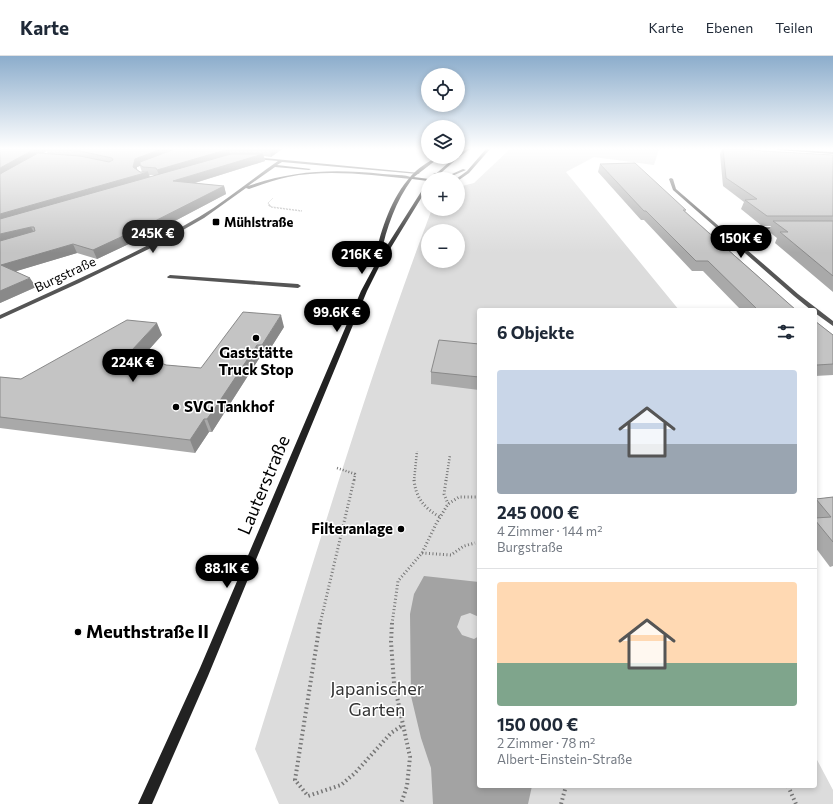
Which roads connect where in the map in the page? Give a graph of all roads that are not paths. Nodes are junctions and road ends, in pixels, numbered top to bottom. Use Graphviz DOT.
graph roads {
  1 [pos="249,184"];
  2 [pos="260,184"];
  3 [pos="408,184"];
  4 [pos="672,184"];
  5 [pos="238,192"];
  6 [pos="421,195"];
  7 [pos="789,228"];
  8 [pos="720,230"];
  9 [pos="376,267"];
  10 [pos="170,277"];
  11 [pos="298,286"];
  12 [pos="814,308"];
  13 [pos="817,311"];
  14 [pos="0,317"];
  15 [pos="833,324"];
  16 [pos="145,804"];
  1 -- 5 [label="street, Burgstraße"];
  2 -- 5 [label="street"];
  3 -- 9 [label="main road, Lauterstraße"];
  4 -- 8 [label="street"];
  5 -- 14 [label="street, Burgstraße"];
  6 -- 9 [label="main road, Lauterstraße"];
  7 -- 8 [label="street"];
  8 -- 12 [label="street"];
  9 -- 16 [label="main road, Lauterstraße"];
  10 -- 11 [label="street"];
  13 -- 15 [label="street"];
}
